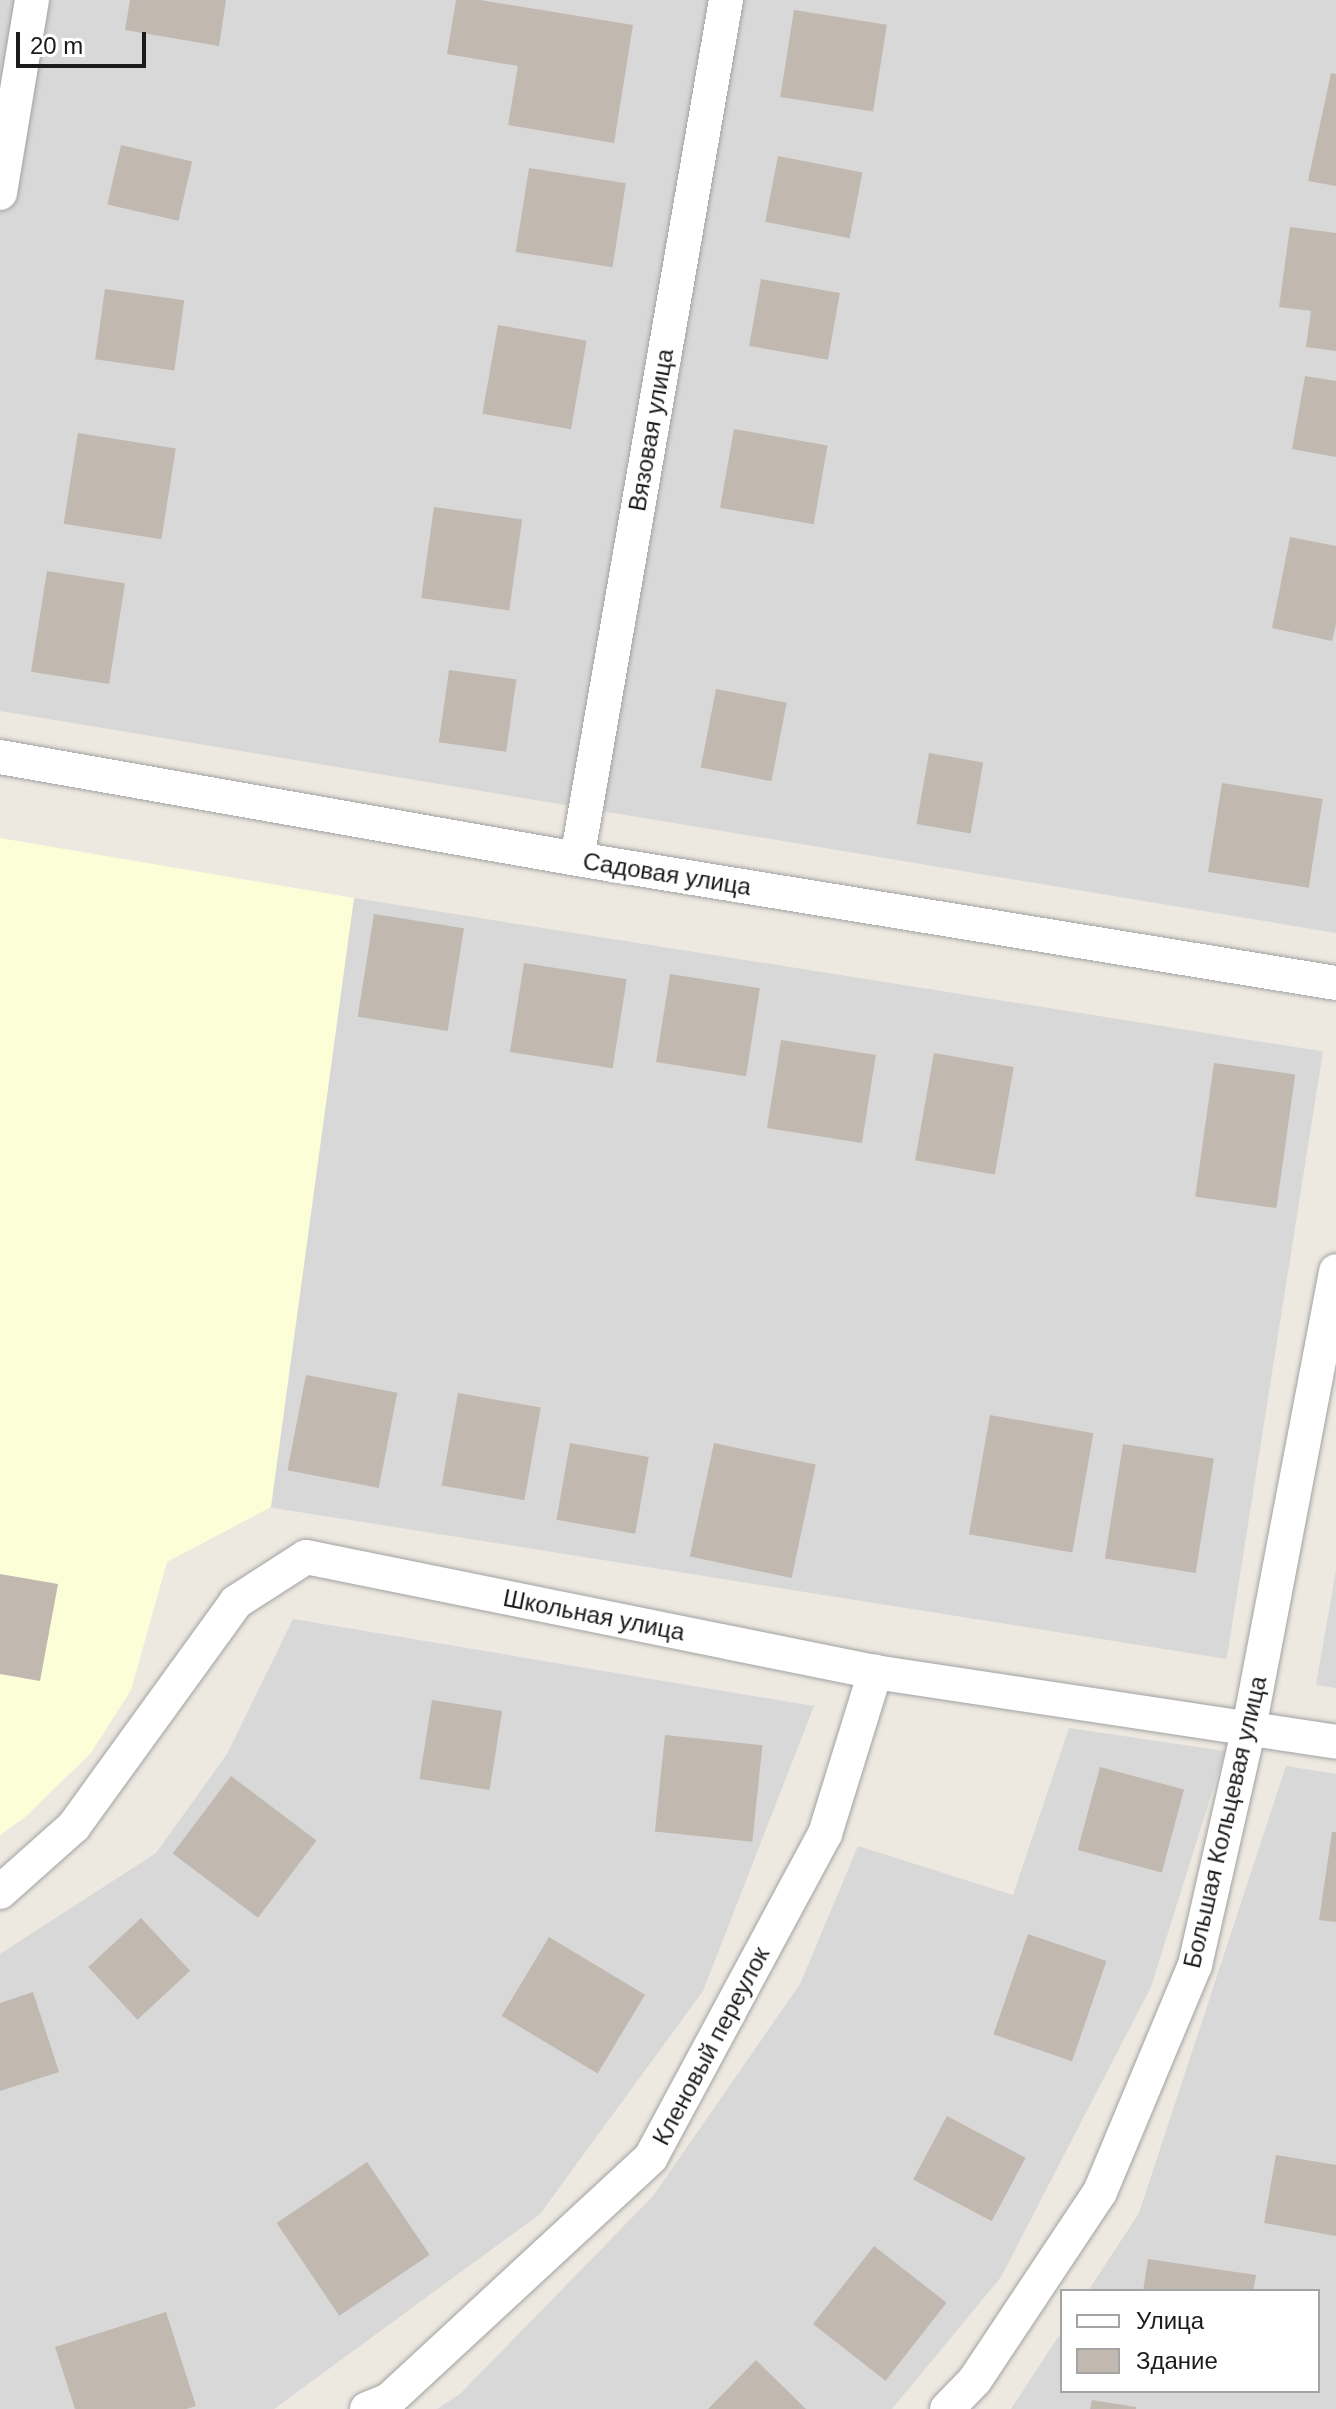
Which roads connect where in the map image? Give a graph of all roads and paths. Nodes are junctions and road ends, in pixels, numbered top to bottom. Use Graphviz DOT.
graph roads {
  1 [pos="32,0"];
  2 [pos="726,0"];
  3 [pos="0,193"];
  4 [pos="0,757"];
  5 [pos="577,859"];
  6 [pos="1336,983"];
  7 [pos="1336,1271"];
  8 [pos="875,1672"];
  9 [pos="1249,1728"];
  10 [pos="1336,1742"];
  11 [pos="0,1892"];
  12 [pos="367,2409"];
  13 [pos="947,2409"];
  1 -- 3 [label="street"];
  2 -- 5 [label="street, Вязовая улица"];
  4 -- 5 [label="street, Садовая улица"];
  5 -- 6 [label="street, Садовая улица"];
  7 -- 9 [label="street, Большая Кольцевая улица"];
  8 -- 9 [label="street, Школьная улица"];
  8 -- 11 [label="street, Школьная улица"];
  8 -- 12 [label="street, Кленовый переулок"];
  9 -- 10 [label="street, Школьная улица"];
  9 -- 13 [label="street, Большая Кольцевая улица"];
}
